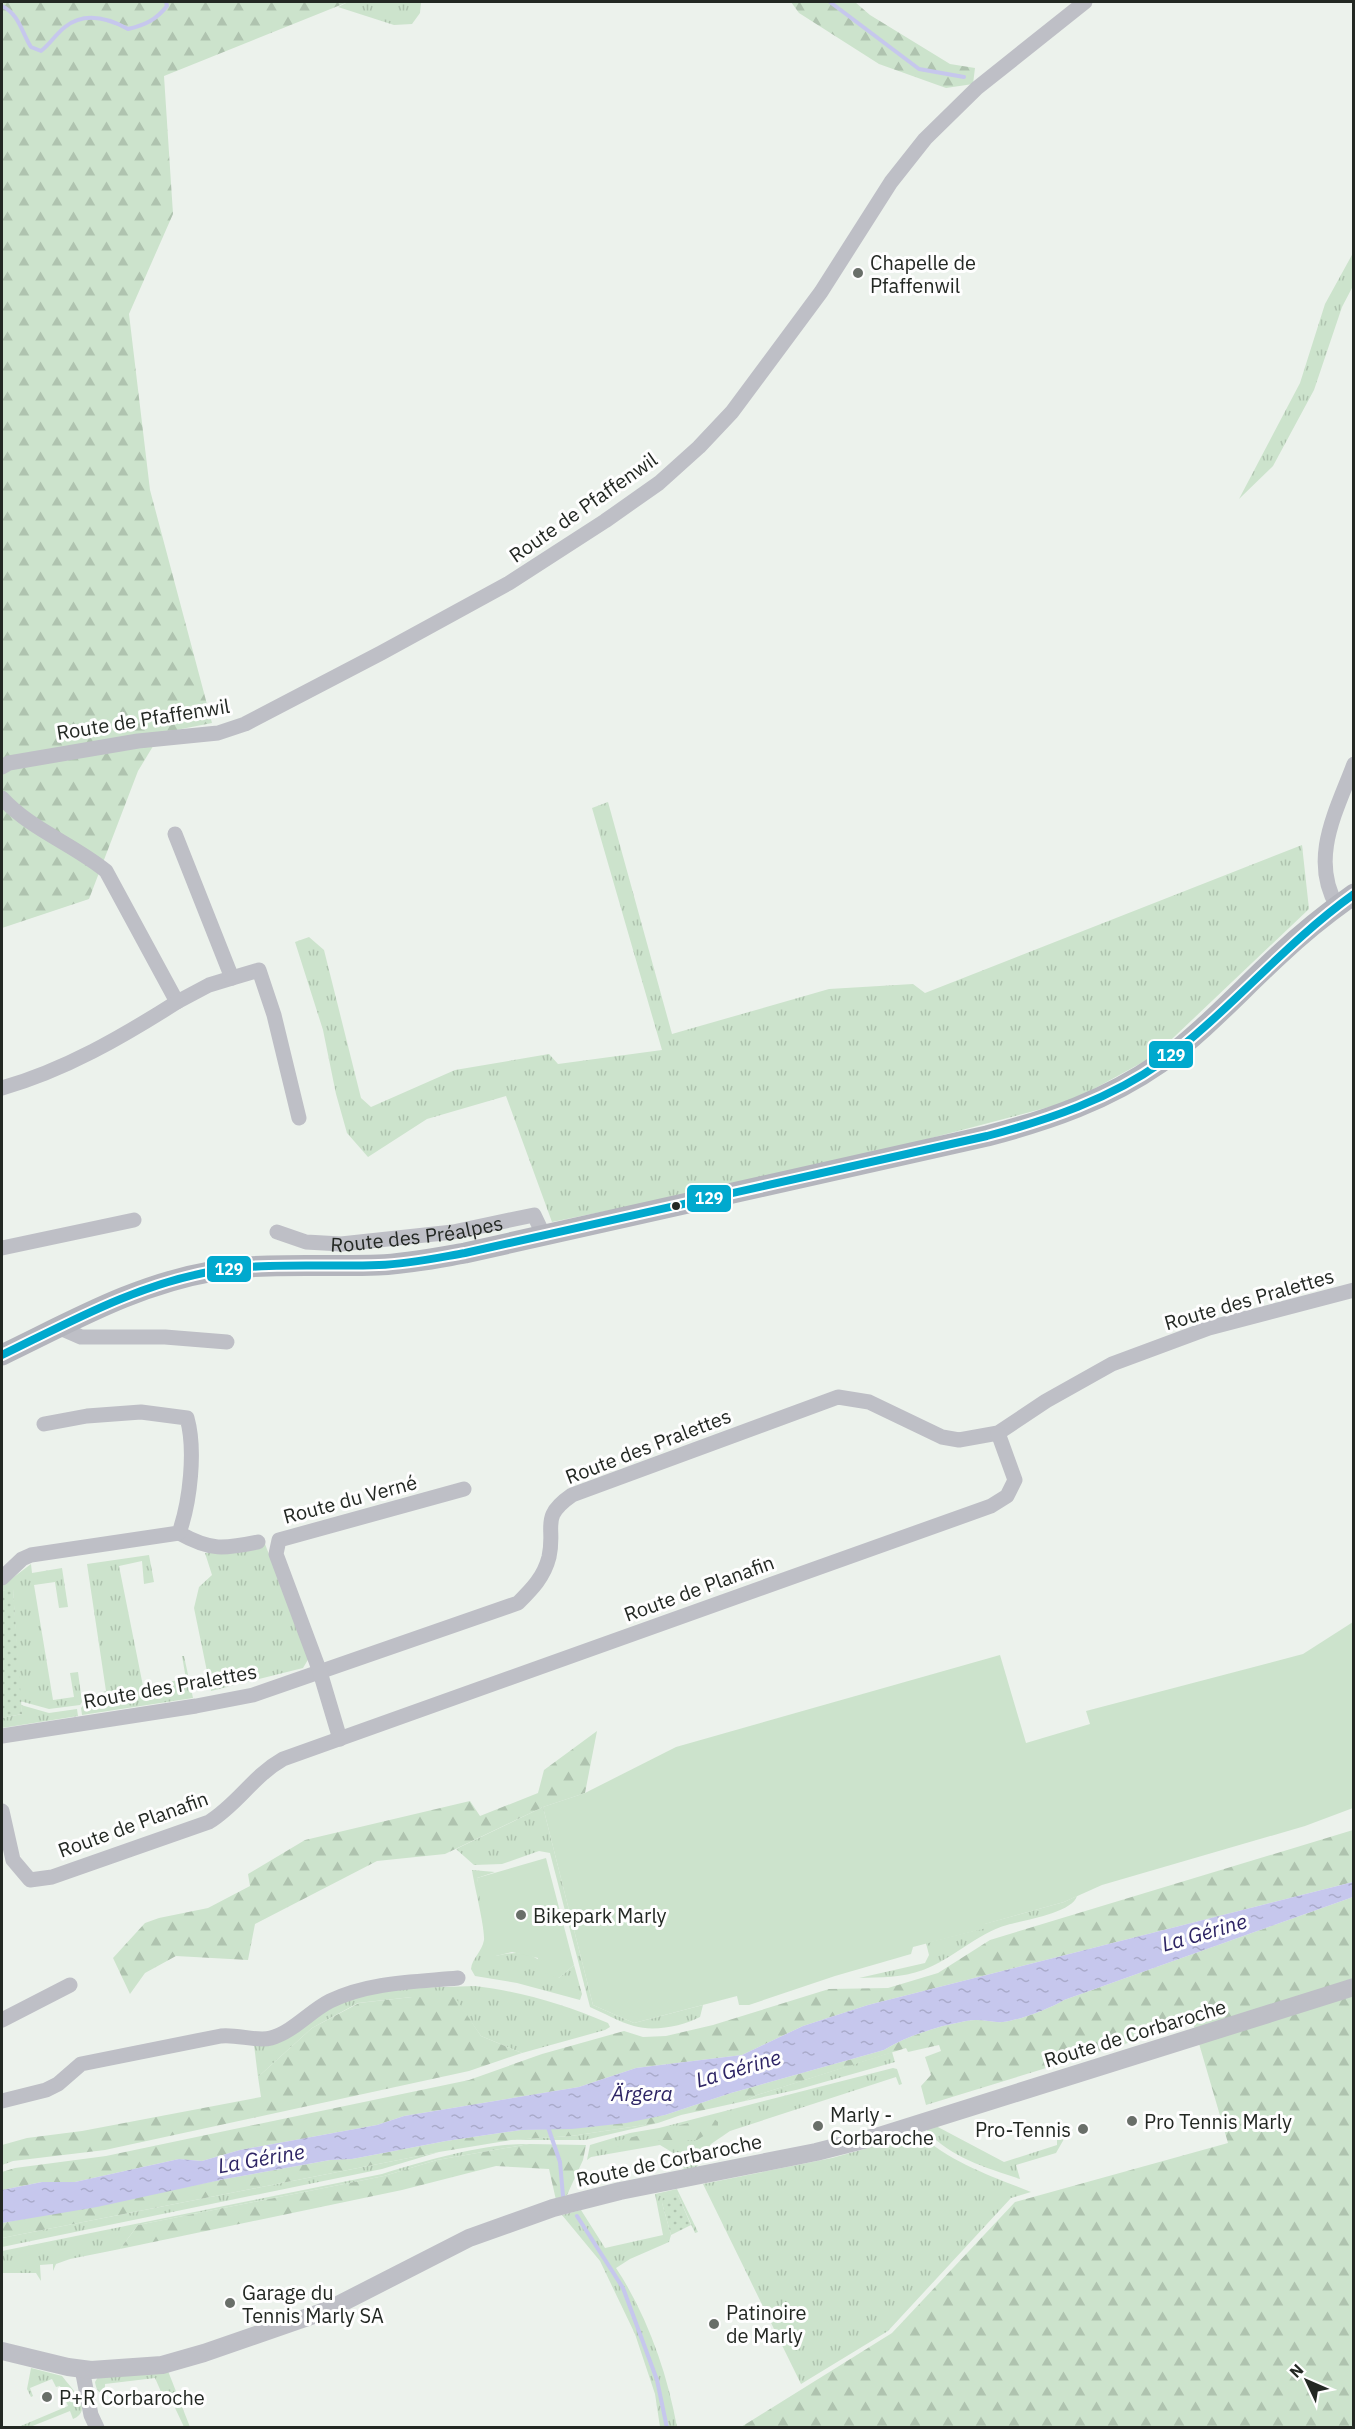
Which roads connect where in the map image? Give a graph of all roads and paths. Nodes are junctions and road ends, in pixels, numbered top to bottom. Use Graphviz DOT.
graph roads {
  1 [pos="1085,2"];
  2 [pos="1353,764"];
  3 [pos="2,767"];
  4 [pos="2,798"];
  5 [pos="175,834"];
  6 [pos="1345,900"];
  7 [pos="232,978"];
  8 [pos="177,1002"];
  9 [pos="2,1088"];
  10 [pos="299,1118"];
  11 [pos="134,1220"];
  12 [pos="277,1232"];
  13 [pos="544,1236"];
  14 [pos="2,1248"];
  15 [pos="1353,1290"];
  16 [pos="58,1327"];
  17 [pos="226,1342"];
  18 [pos="2,1355"];
  19 [pos="44,1424"];
  20 [pos="998,1433"];
  21 [pos="464,1489"];
  22 [pos="179,1533"];
  23 [pos="258,1542"];
  24 [pos="2,1578"];
  25 [pos="320,1672"];
  26 [pos="2,1736"];
  27 [pos="340,1739"];
  28 [pos="2,1811"];
  29 [pos="458,1978"];
  30 [pos="70,1984"];
  31 [pos="1353,1987"];
  32 [pos="2,2020"];
  33 [pos="2,2101"];
  34 [pos="2,2351"];
  35 [pos="82,2369"];
  36 [pos="97,2427"];
  1 -- 3 [label="street, Route de Pfaffenwil"];
  2 -- 6 [label="street"];
  4 -- 8 [label="street"];
  5 -- 7 [label="street"];
  6 -- 13 [label="main road, Route des Préalpes"];
  7 -- 8 [label="street"];
  7 -- 10 [label="street"];
  8 -- 9 [label="street"];
  11 -- 14 [label="street"];
  12 -- 13 [label="street, Route des Préalpes"];
  13 -- 16 [label="main road, Route des Préalpes"];
  15 -- 20 [label="street, Route des Pralettes"];
  16 -- 17 [label="street"];
  16 -- 18 [label="main road, Route des Préalpes"];
  19 -- 22 [label="street"];
  20 -- 25 [label="street, Route des Pralettes"];
  20 -- 27 [label="street, Route de Planafin"];
  21 -- 25 [label="street, Route du Verné"];
  22 -- 23 [label="street"];
  22 -- 24 [label="street"];
  25 -- 26 [label="street, Route des Pralettes"];
  25 -- 27 [label="street"];
  27 -- 28 [label="street, Route de Planafin"];
  29 -- 33 [label="street"];
  30 -- 32 [label="street"];
  31 -- 35 [label="street, Route de Corbaroche"];
  34 -- 35 [label="street, Route de Corbaroche"];
  35 -- 36 [label="street"];
}
